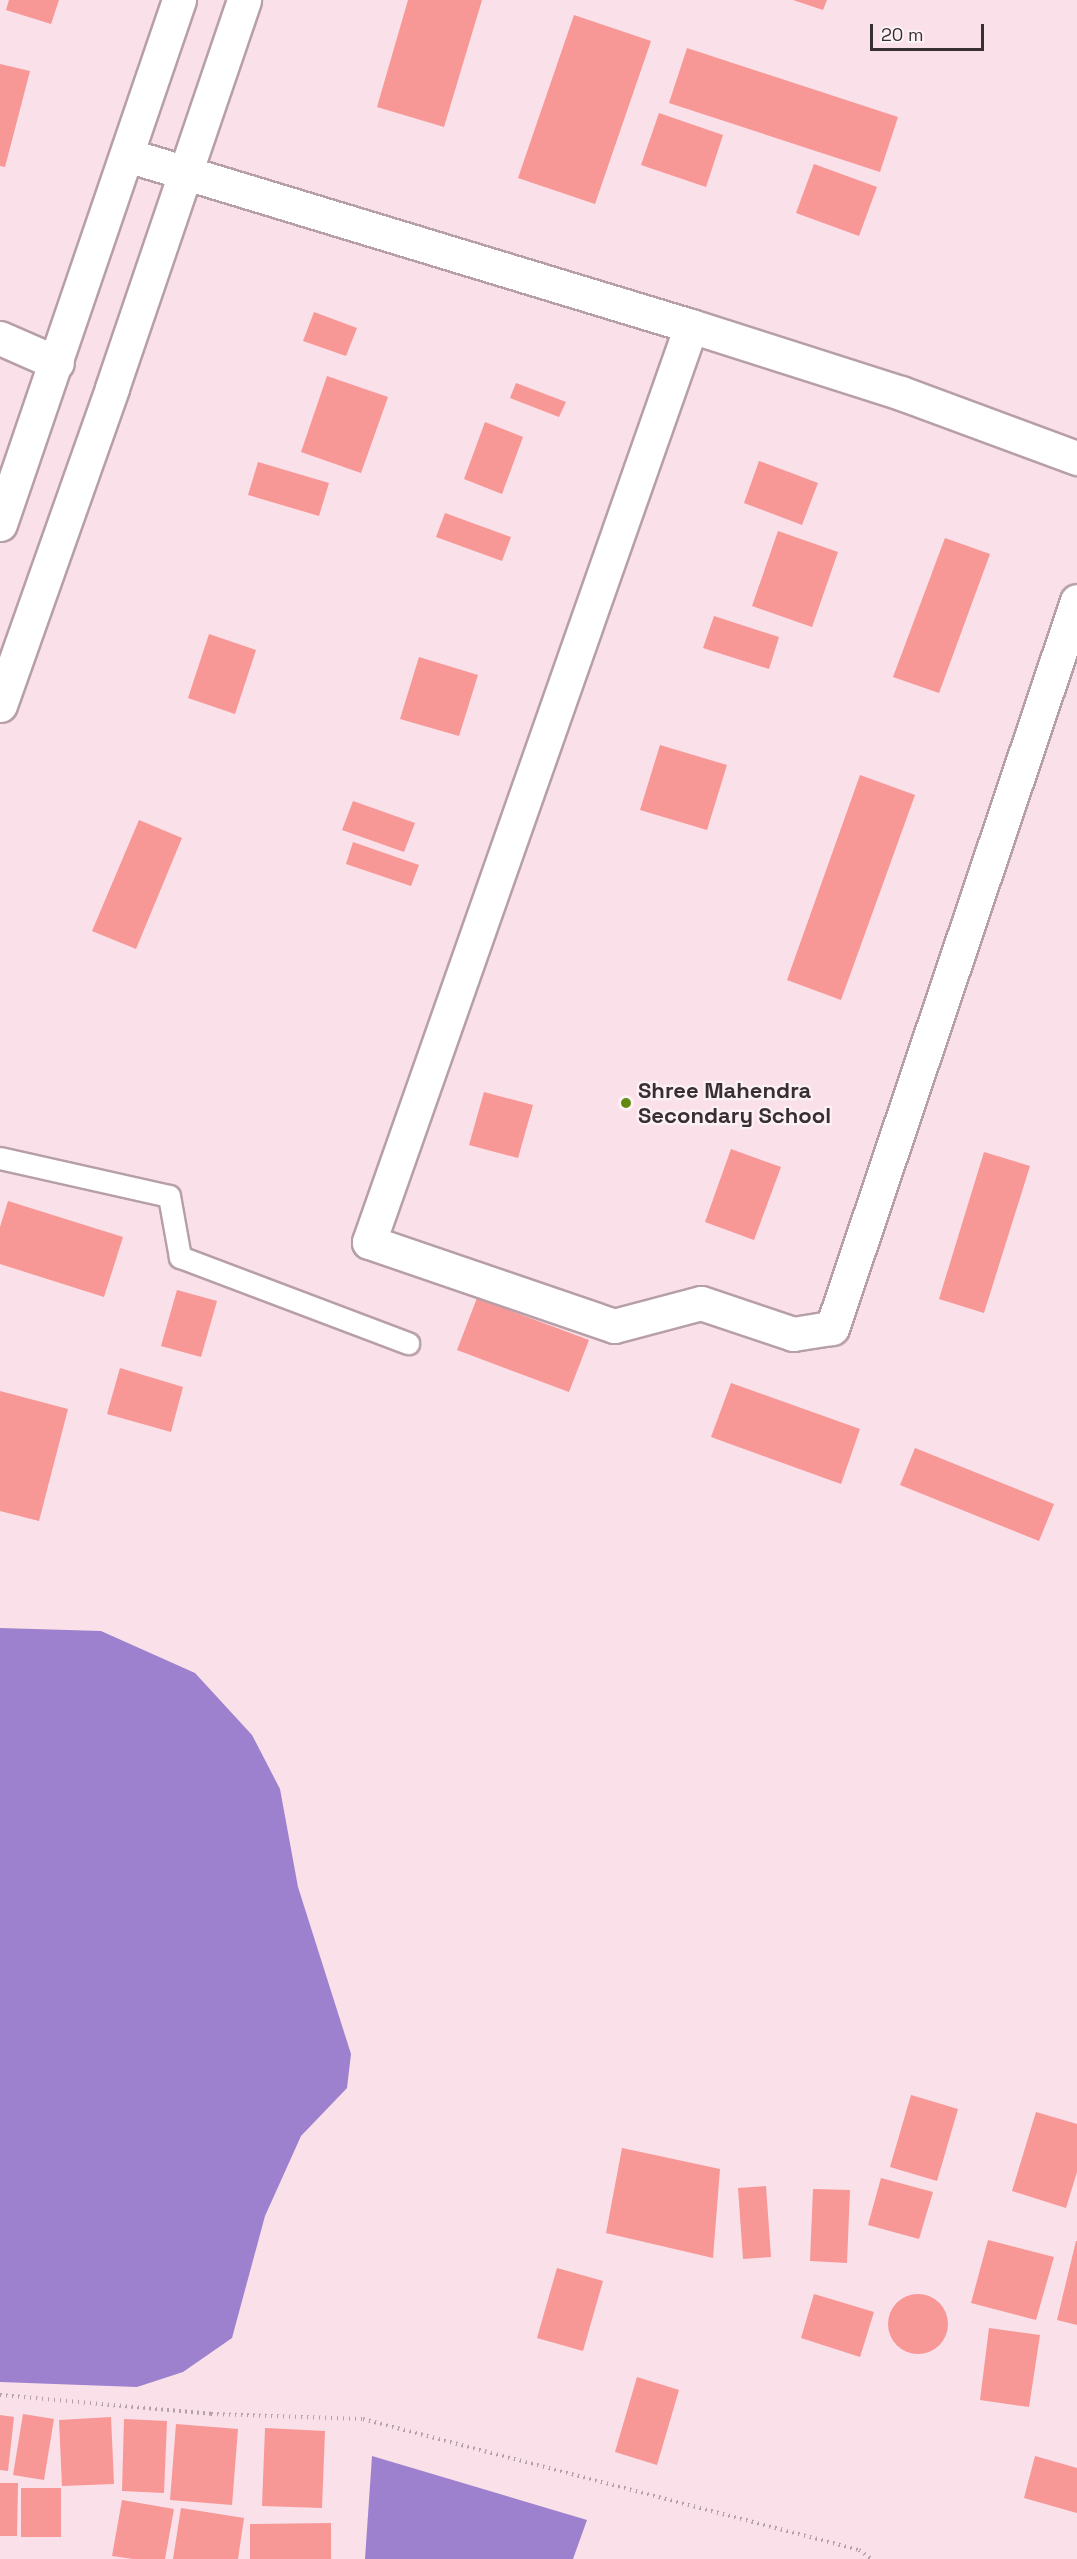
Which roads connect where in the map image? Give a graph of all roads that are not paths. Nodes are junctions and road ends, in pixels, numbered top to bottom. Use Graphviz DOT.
graph roads {
  1 [pos="179,0"];
  2 [pos="244,0"];
  3 [pos="127,155"];
  4 [pos="186,173"];
  5 [pos="691,326"];
  6 [pos="0,338"];
  7 [pos="57,363"];
  8 [pos="1077,458"];
  9 [pos="0,524"];
  10 [pos="1077,601"];
  11 [pos="0,705"];
  12 [pos="0,1158"];
  13 [pos="408,1343"];
  1 -- 3 [label="main road"];
  2 -- 4 [label="main road"];
  3 -- 4 [label="main road"];
  3 -- 7 [label="main road"];
  4 -- 5 [label="main road"];
  4 -- 11 [label="main road"];
  5 -- 8 [label="main road"];
  5 -- 10 [label="main road"];
  6 -- 7 [label="main road"];
  7 -- 9 [label="main road"];
  12 -- 13 [label="lane"];
}
